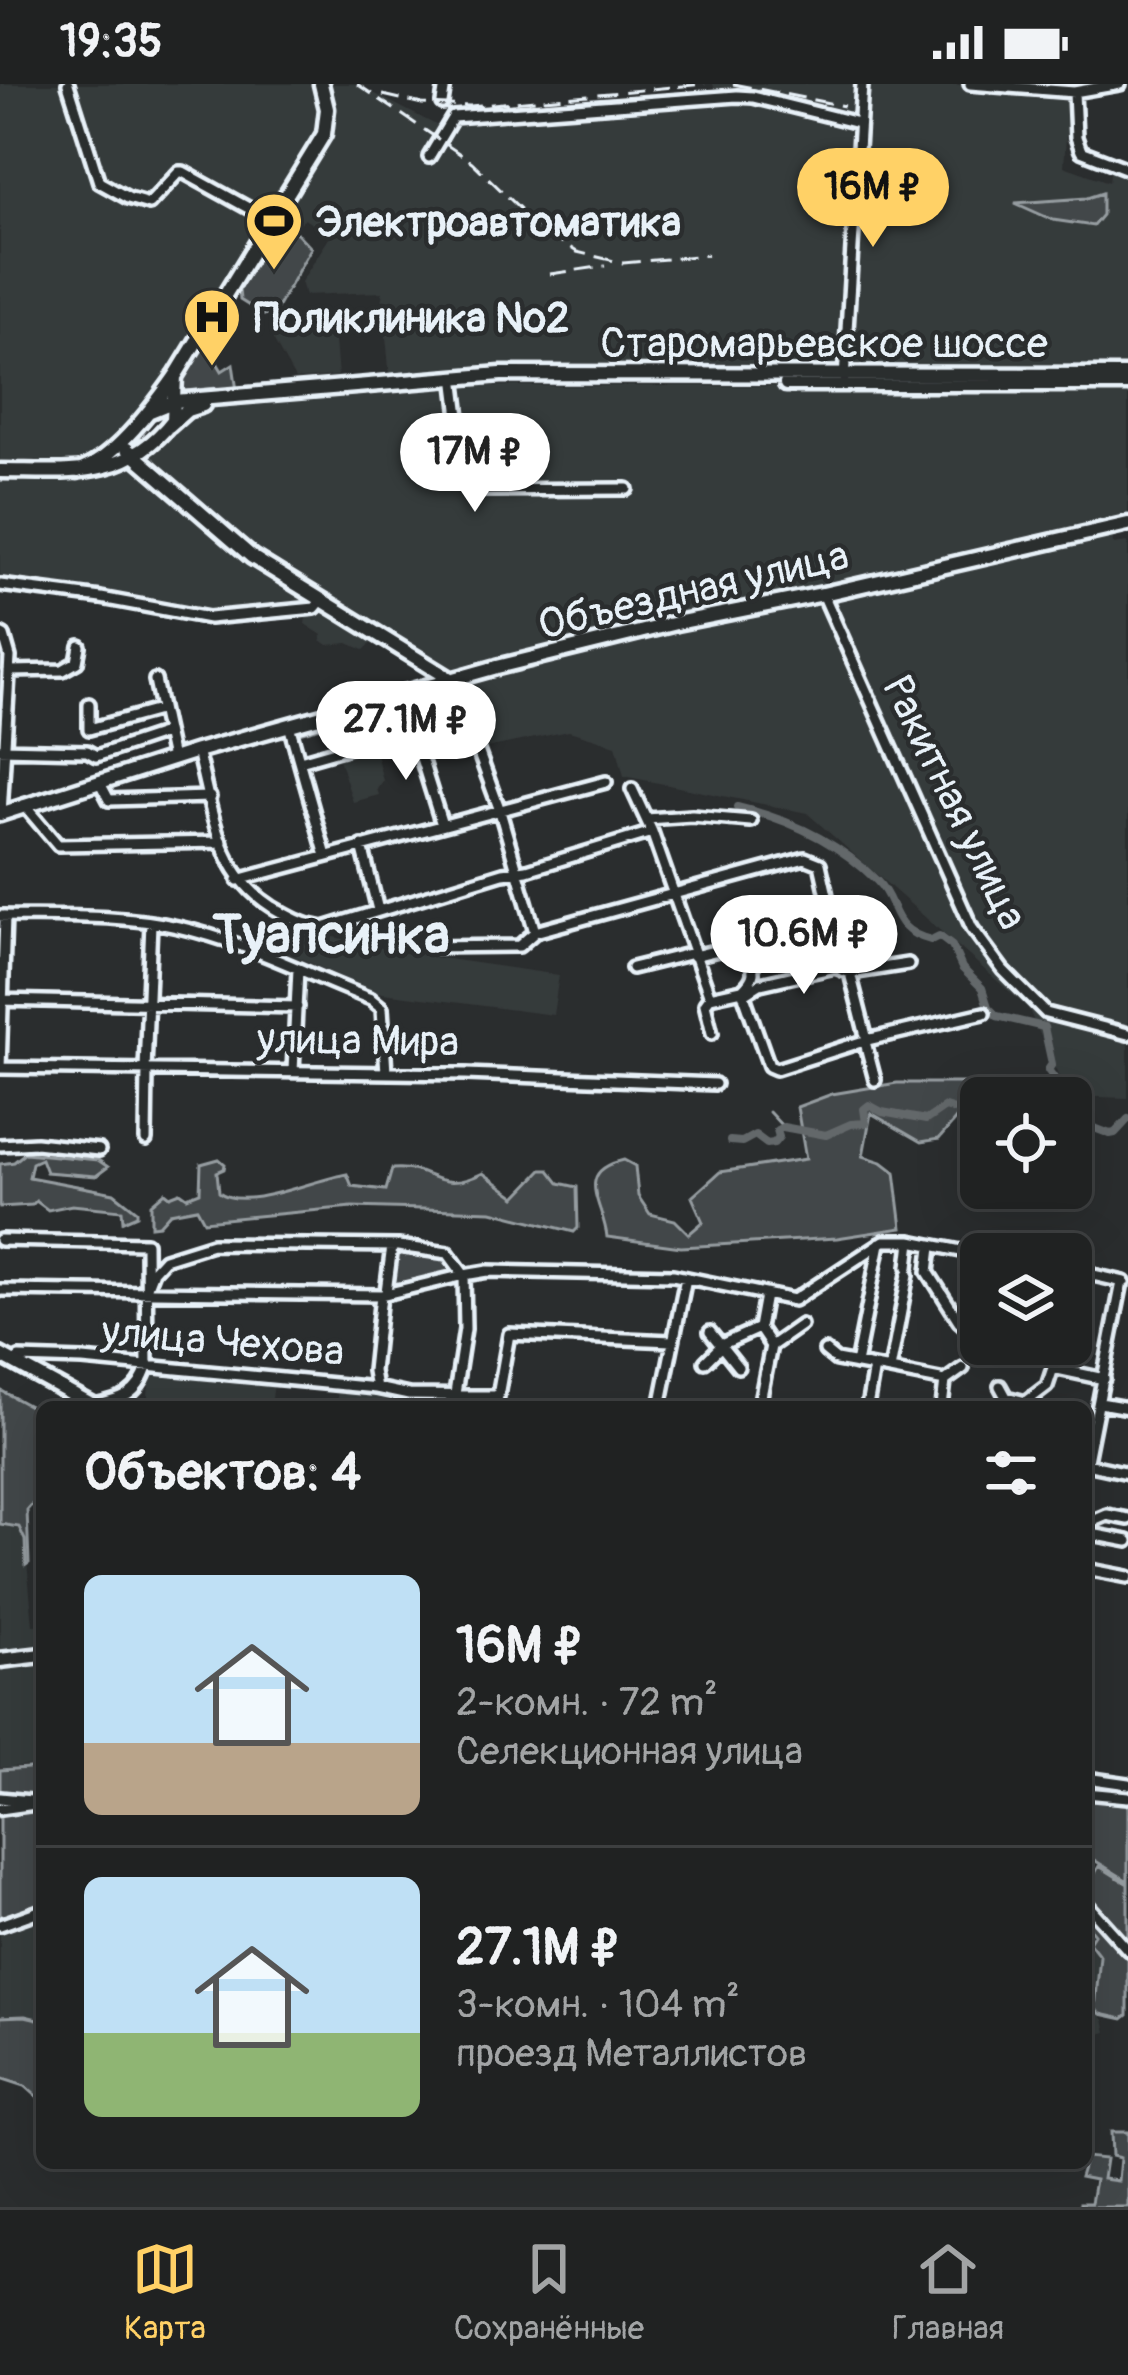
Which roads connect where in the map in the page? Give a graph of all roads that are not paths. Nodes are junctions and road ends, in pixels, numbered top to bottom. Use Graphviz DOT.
graph roads {
  1 [pos="68,84"];
  2 [pos="320,84"];
  3 [pos="445,84"];
  4 [pos="709,84"];
  5 [pos="862,84"];
  6 [pos="970,84"];
  7 [pos="1120,84"];
  8 [pos="1074,92"];
  9 [pos="713,98"];
  10 [pos="442,103"];
  11 [pos="858,123"];
  12 [pos="429,157"];
  13 [pos="1128,169"];
  14 [pos="270,220"];
  15 [pos="844,380"];
  16 [pos="1128,380"];
  17 [pos="455,384"];
  18 [pos="174,394"];
  19 [pos="148,412"];
  20 [pos="171,421"];
  21 [pos="131,429"];
  22 [pos="151,444"];
  23 [pos="136,460"];
  24 [pos="78,470"];
  25 [pos="0,471"];
  26 [pos="627,489"];
  27 [pos="1128,524"];
  28 [pos="0,584"];
  29 [pos="823,594"];
  30 [pos="321,601"];
  31 [pos="2,635"];
  32 [pos="80,646"];
  33 [pos="422,663"];
  34 [pos="9,671"];
  35 [pos="155,680"];
  36 [pos="452,680"];
  37 [pos="424,686"];
  38 [pos="89,704"];
  39 [pos="159,710"];
  40 [pos="465,714"];
  41 [pos="289,724"];
  42 [pos="412,729"];
  43 [pos="165,734"];
  44 [pos="2,749"];
  45 [pos="197,751"];
  46 [pos="172,759"];
  47 [pos="300,761"];
  48 [pos="98,781"];
  49 [pos="606,782"];
  50 [pos="632,789"];
  51 [pos="210,797"];
  52 [pos="24,805"];
  53 [pos="499,808"];
  54 [pos="1,814"];
  55 [pos="646,818"];
  56 [pos="752,820"];
  57 [pos="442,825"];
  58 [pos="652,832"];
  59 [pos="222,842"];
  60 [pos="362,846"];
  61 [pos="326,856"];
  62 [pos="516,871"];
  63 [pos="238,880"];
  64 [pos="673,893"];
  65 [pos="378,910"];
  66 [pos="2,916"];
  67 [pos="831,922"];
  68 [pos="151,923"];
  69 [pos="535,932"];
  70 [pos="746,945"];
  71 [pos="427,947"];
  72 [pos="694,955"];
  73 [pos="908,964"];
  74 [pos="632,968"];
  75 [pos="298,969"];
  76 [pos="846,971"];
  77 [pos="754,984"];
  78 [pos="710,997"];
  79 [pos="1,1000"];
  80 [pos="149,1005"];
  81 [pos="297,1007"];
  82 [pos="984,1013"];
  83 [pos="712,1033"];
  84 [pos="1128,1034"];
  85 [pos="866,1041"];
  86 [pos="0,1068"];
  87 [pos="146,1070"];
  88 [pos="293,1071"];
  89 [pos="386,1073"];
  90 [pos="875,1080"];
  91 [pos="715,1084"];
  92 [pos="146,1141"];
  93 [pos="0,1145"];
  94 [pos="99,1150"];
  95 [pos="0,1240"];
  96 [pos="911,1241"];
  97 [pos="880,1243"];
  98 [pos="392,1246"];
  99 [pos="931,1247"];
  100 [pos="960,1252"];
  101 [pos="464,1275"];
  102 [pos="1092,1275"];
  103 [pos="686,1278"];
  104 [pos="1125,1282"];
  105 [pos="146,1289"];
  106 [pos="0,1290"];
  107 [pos="383,1293"];
  108 [pos="765,1295"];
  109 [pos="960,1323"];
  110 [pos="801,1325"];
  111 [pos="758,1328"];
  112 [pos="710,1332"];
  113 [pos="673,1341"];
  114 [pos="1111,1344"];
  115 [pos="720,1346"];
  116 [pos="771,1346"];
  117 [pos="1128,1347"];
  118 [pos="825,1352"];
  119 [pos="7,1358"];
  120 [pos="704,1362"];
  121 [pos="856,1364"];
  122 [pos="1053,1365"];
  123 [pos="147,1367"];
  124 [pos="738,1367"];
  125 [pos="874,1367"];
  126 [pos="963,1368"];
  127 [pos="1053,1368"];
  128 [pos="890,1370"];
  129 [pos="1105,1379"];
  130 [pos="945,1382"];
  131 [pos="1000,1386"];
  132 [pos="376,1388"];
  133 [pos="455,1394"];
  134 [pos="85,1401"];
  135 [pos="115,1401"];
  136 [pos="492,1401"];
  137 [pos="497,1401"];
  138 [pos="662,1401"];
  139 [pos="760,1401"];
  140 [pos="868,1401"];
  141 [pos="943,1401"];
  142 [pos="1022,1401"];
  143 [pos="1027,1401"];
  144 [pos="1100,1403"];
  145 [pos="1128,1408"];
  146 [pos="1092,1438"];
  147 [pos="1092,1466"];
  148 [pos="1128,1473"];
  149 [pos="1128,1519"];
  150 [pos="1092,1525"];
  151 [pos="1092,1531"];
  152 [pos="1128,1541"];
  153 [pos="1092,1569"];
  154 [pos="1128,1576"];
  155 [pos="36,1655"];
  156 [pos="0,1660"];
  157 [pos="1092,1779"];
  158 [pos="1128,1784"];
  159 [pos="1092,1794"];
  160 [pos="1128,1797"];
  161 [pos="0,1798"];
  162 [pos="36,1801"];
  163 [pos="36,1803"];
  164 [pos="0,1809"];
  165 [pos="1092,1910"];
  166 [pos="36,1912"];
  167 [pos="0,1924"];
  168 [pos="1128,1950"];
  1 -- 14 [label="street"];
  2 -- 14 [label="main road"];
  3 -- 10 [label="street"];
  4 -- 9 [label="street"];
  5 -- 11 [label="street"];
  6 -- 8 [label="street"];
  7 -- 8 [label="street"];
  8 -- 13 [label="street"];
  9 -- 11 [label="street"];
  9 -- 12 [label="street"];
  11 -- 15 [label="street"];
  14 -- 18 [label="main road"];
  15 -- 16 [label="main road, Старомарьевское шоссе"];
  15 -- 17 [label="main road, Старомарьевское шоссе"];
  15 -- 18 [label="main road, Старомарьевское шоссе"];
  17 -- 20 [label="main road, Старомарьевское шоссе"];
  17 -- 26 [label="street"];
  18 -- 19 [label="main road"];
  18 -- 19 [label="main road"];
  18 -- 20 [label="main road"];
  19 -- 21 [label="main road"];
  20 -- 22 [label="main road"];
  21 -- 23 [label="main road"];
  21 -- 24 [label="main road"];
  22 -- 23 [label="main road"];
  22 -- 23 [label="main road"];
  23 -- 24 [label="main road"];
  23 -- 30 [label="main road"];
  24 -- 25 [label="main road"];
  27 -- 29 [label="main road, Объездная улица"];
  28 -- 30 [label="street"];
  29 -- 36 [label="main road, Объездная улица"];
  29 -- 84 [label="street, Ракитная улица"];
  30 -- 33 [label="main road"];
  31 -- 34 [label="street"];
  32 -- 34 [label="street"];
  33 -- 36 [label="main road"];
  33 -- 37 [label="main road"];
  34 -- 44 [label="street"];
  35 -- 39 [label="street"];
  36 -- 37 [label="main road, Объездная улица"];
  36 -- 40 [label="street"];
  37 -- 41 [label="main road, Объездная улица"];
  38 -- 39 [label="street"];
  39 -- 43 [label="street"];
  40 -- 42 [label="street"];
  40 -- 53 [label="street"];
  41 -- 45 [label="main road, Объездная улица"];
  41 -- 47 [label="street"];
  42 -- 47 [label="street"];
  42 -- 57 [label="street"];
  43 -- 44 [label="street"];
  43 -- 46 [label="street"];
  44 -- 54 [label="street"];
  45 -- 46 [label="main road, Объездная улица"];
  45 -- 51 [label="street"];
  46 -- 48 [label="main road, Объездная улица"];
  47 -- 61 [label="street"];
  48 -- 51 [label="street"];
  48 -- 52 [label="main road, Объездная улица"];
  49 -- 53 [label="street"];
  50 -- 55 [label="street"];
  51 -- 59 [label="street"];
  52 -- 54 [label="main road, Объездная улица"];
  52 -- 59 [label="street"];
  53 -- 57 [label="street"];
  53 -- 62 [label="street"];
  55 -- 56 [label="street"];
  55 -- 58 [label="street"];
  57 -- 60 [label="street"];
  58 -- 62 [label="street"];
  58 -- 64 [label="street"];
  59 -- 63 [label="street"];
  60 -- 61 [label="street"];
  60 -- 65 [label="street"];
  61 -- 63 [label="street"];
  62 -- 65 [label="street"];
  62 -- 69 [label="street"];
  63 -- 65 [label="street"];
  64 -- 67 [label="street"];
  64 -- 69 [label="street"];
  64 -- 72 [label="street"];
  66 -- 68 [label="street"];
  66 -- 79 [label="street"];
  67 -- 70 [label="street"];
  67 -- 76 [label="street"];
  68 -- 75 [label="street"];
  68 -- 80 [label="street"];
  69 -- 71 [label="street"];
  70 -- 72 [label="street"];
  70 -- 77 [label="street"];
  72 -- 74 [label="street"];
  72 -- 78 [label="street"];
  73 -- 76 [label="street"];
  75 -- 81 [label="street"];
  75 -- 89 [label="street"];
  76 -- 77 [label="street"];
  76 -- 85 [label="street"];
  77 -- 78 [label="street"];
  77 -- 85 [label="street"];
  78 -- 83 [label="street"];
  79 -- 80 [label="street"];
  79 -- 86 [label="street"];
  80 -- 81 [label="street"];
  80 -- 87 [label="street"];
  81 -- 88 [label="street"];
  82 -- 85 [label="street"];
  85 -- 90 [label="street"];
  86 -- 87 [label="street, улица Мира"];
  87 -- 88 [label="street, улица Мира"];
  87 -- 92 [label="street"];
  88 -- 89 [label="street, улица Мира"];
  89 -- 91 [label="street, улица Мира"];
  93 -- 94 [label="street"];
  95 -- 105 [label="street"];
  96 -- 97 [label="street"];
  96 -- 99 [label="street"];
  96 -- 128 [label="street"];
  97 -- 108 [label="street"];
  97 -- 121 [label="street"];
  98 -- 101 [label="street"];
  98 -- 105 [label="street"];
  98 -- 107 [label="street"];
  99 -- 100 [label="street"];
  99 -- 109 [label="street"];
  101 -- 103 [label="street"];
  101 -- 107 [label="street"];
  101 -- 133 [label="street"];
  102 -- 104 [label="street"];
  103 -- 108 [label="street"];
  103 -- 113 [label="street"];
  104 -- 114 [label="street"];
  105 -- 106 [label="street"];
  105 -- 107 [label="street"];
  105 -- 123 [label="street"];
  107 -- 132 [label="street"];
  108 -- 111 [label="street"];
  110 -- 116 [label="street"];
  111 -- 115 [label="street"];
  111 -- 116 [label="street"];
  112 -- 115 [label="street"];
  113 -- 137 [label="street, улица Чехова"];
  113 -- 138 [label="street"];
  114 -- 117 [label="street"];
  114 -- 129 [label="street"];
  115 -- 120 [label="street"];
  115 -- 124 [label="street"];
  116 -- 139 [label="street"];
  118 -- 121 [label="street"];
  119 -- 123 [label="street, улица Чехова"];
  119 -- 134 [label="main road"];
  121 -- 125 [label="street"];
  122 -- 127 [label="street"];
  123 -- 132 [label="street, улица Чехова"];
  123 -- 135 [label="street"];
  125 -- 128 [label="street"];
  125 -- 140 [label="street"];
  126 -- 130 [label="street"];
  127 -- 129 [label="street"];
  127 -- 143 [label="street"];
  128 -- 130 [label="street"];
  129 -- 144 [label="street"];
  130 -- 141 [label="street"];
  131 -- 142 [label="street"];
  132 -- 133 [label="street, улица Чехова"];
  133 -- 136 [label="street, улица Чехова"];
  144 -- 145 [label="street"];
  144 -- 146 [label="street"];
  147 -- 148 [label="street"];
  149 -- 150 [label="street"];
  151 -- 152 [label="street"];
  153 -- 154 [label="street"];
  155 -- 156 [label="main road"];
  157 -- 158 [label="street"];
  159 -- 160 [label="street"];
  161 -- 162 [label="street"];
  163 -- 164 [label="street"];
  165 -- 168 [label="street"];
  166 -- 167 [label="street"];
}
